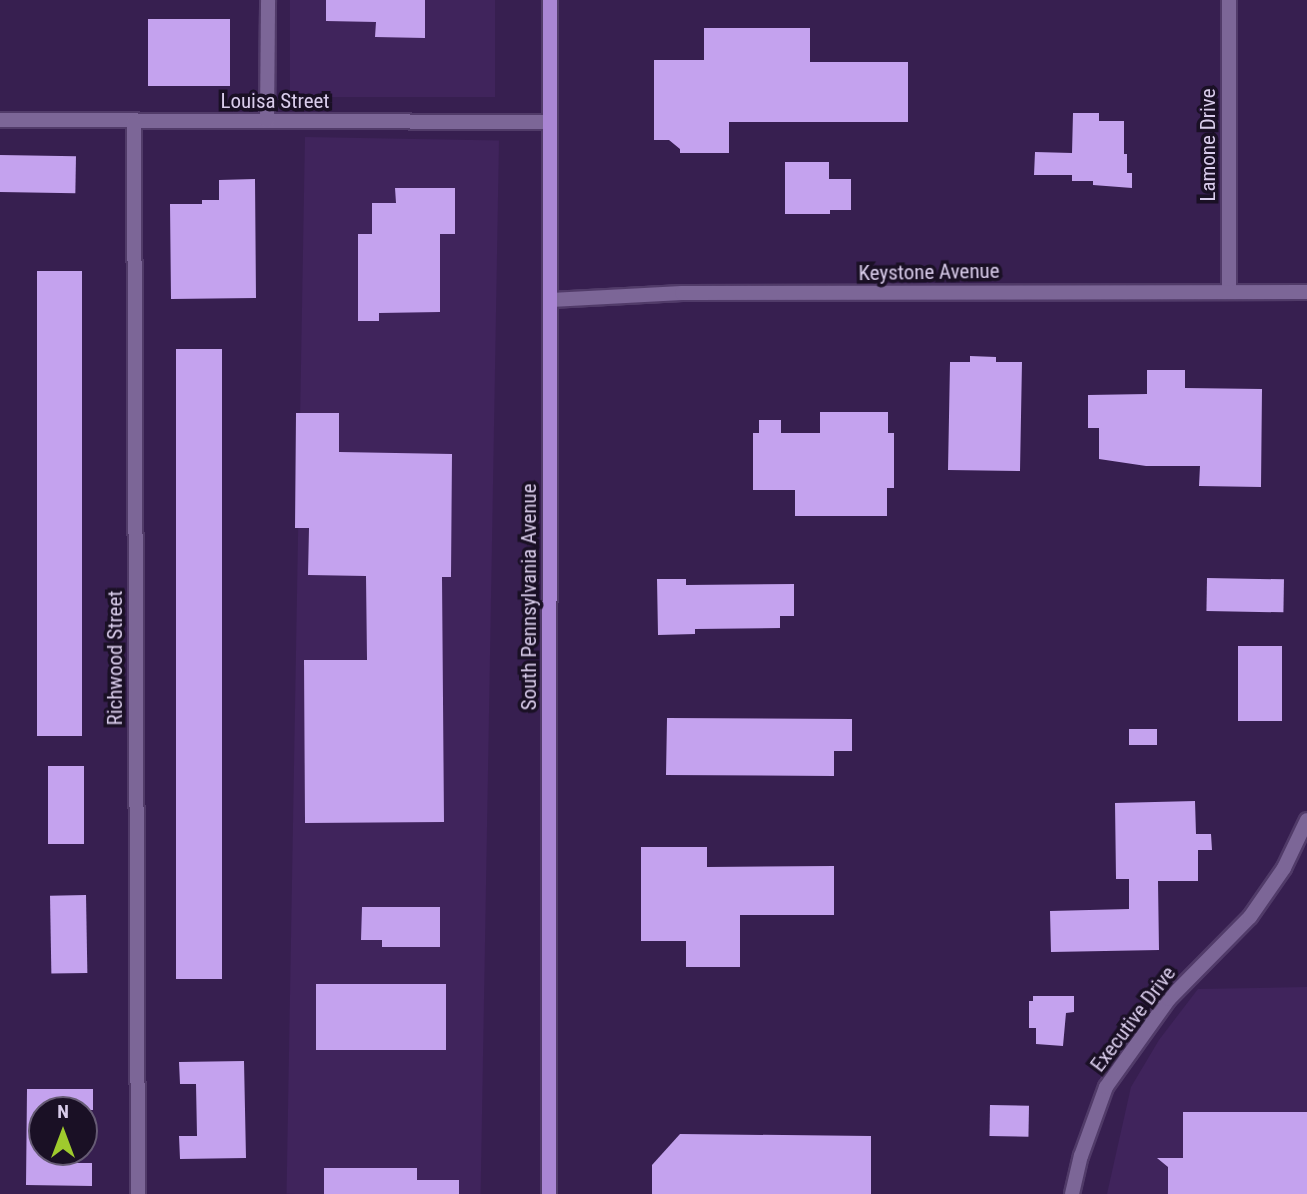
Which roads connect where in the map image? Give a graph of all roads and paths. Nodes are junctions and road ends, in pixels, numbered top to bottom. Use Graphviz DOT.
graph roads {
  1 [pos="268,0"];
  2 [pos="550,0"];
  3 [pos="1229,0"];
  4 [pos="0,120"];
  5 [pos="267,121"];
  6 [pos="134,122"];
  7 [pos="549,122"];
  8 [pos="1229,291"];
  9 [pos="1307,292"];
  10 [pos="551,300"];
  11 [pos="1307,820"];
  12 [pos="138,1194"];
  13 [pos="549,1194"];
  14 [pos="1072,1194"];
  1 -- 5 [label="street"];
  2 -- 7 [label="main road, South Pennsylvania Avenue"];
  3 -- 8 [label="street, Lamone Drive"];
  4 -- 6 [label="street, Louisa Street"];
  5 -- 6 [label="street, Louisa Street"];
  5 -- 7 [label="street, Louisa Street"];
  6 -- 12 [label="street, Richwood Street"];
  7 -- 10 [label="main road, South Pennsylvania Avenue"];
  8 -- 9 [label="street, Keystone Avenue"];
  8 -- 10 [label="street, Keystone Avenue"];
  10 -- 13 [label="main road, South Pennsylvania Avenue"];
  11 -- 14 [label="street, Executive Drive"];
}
